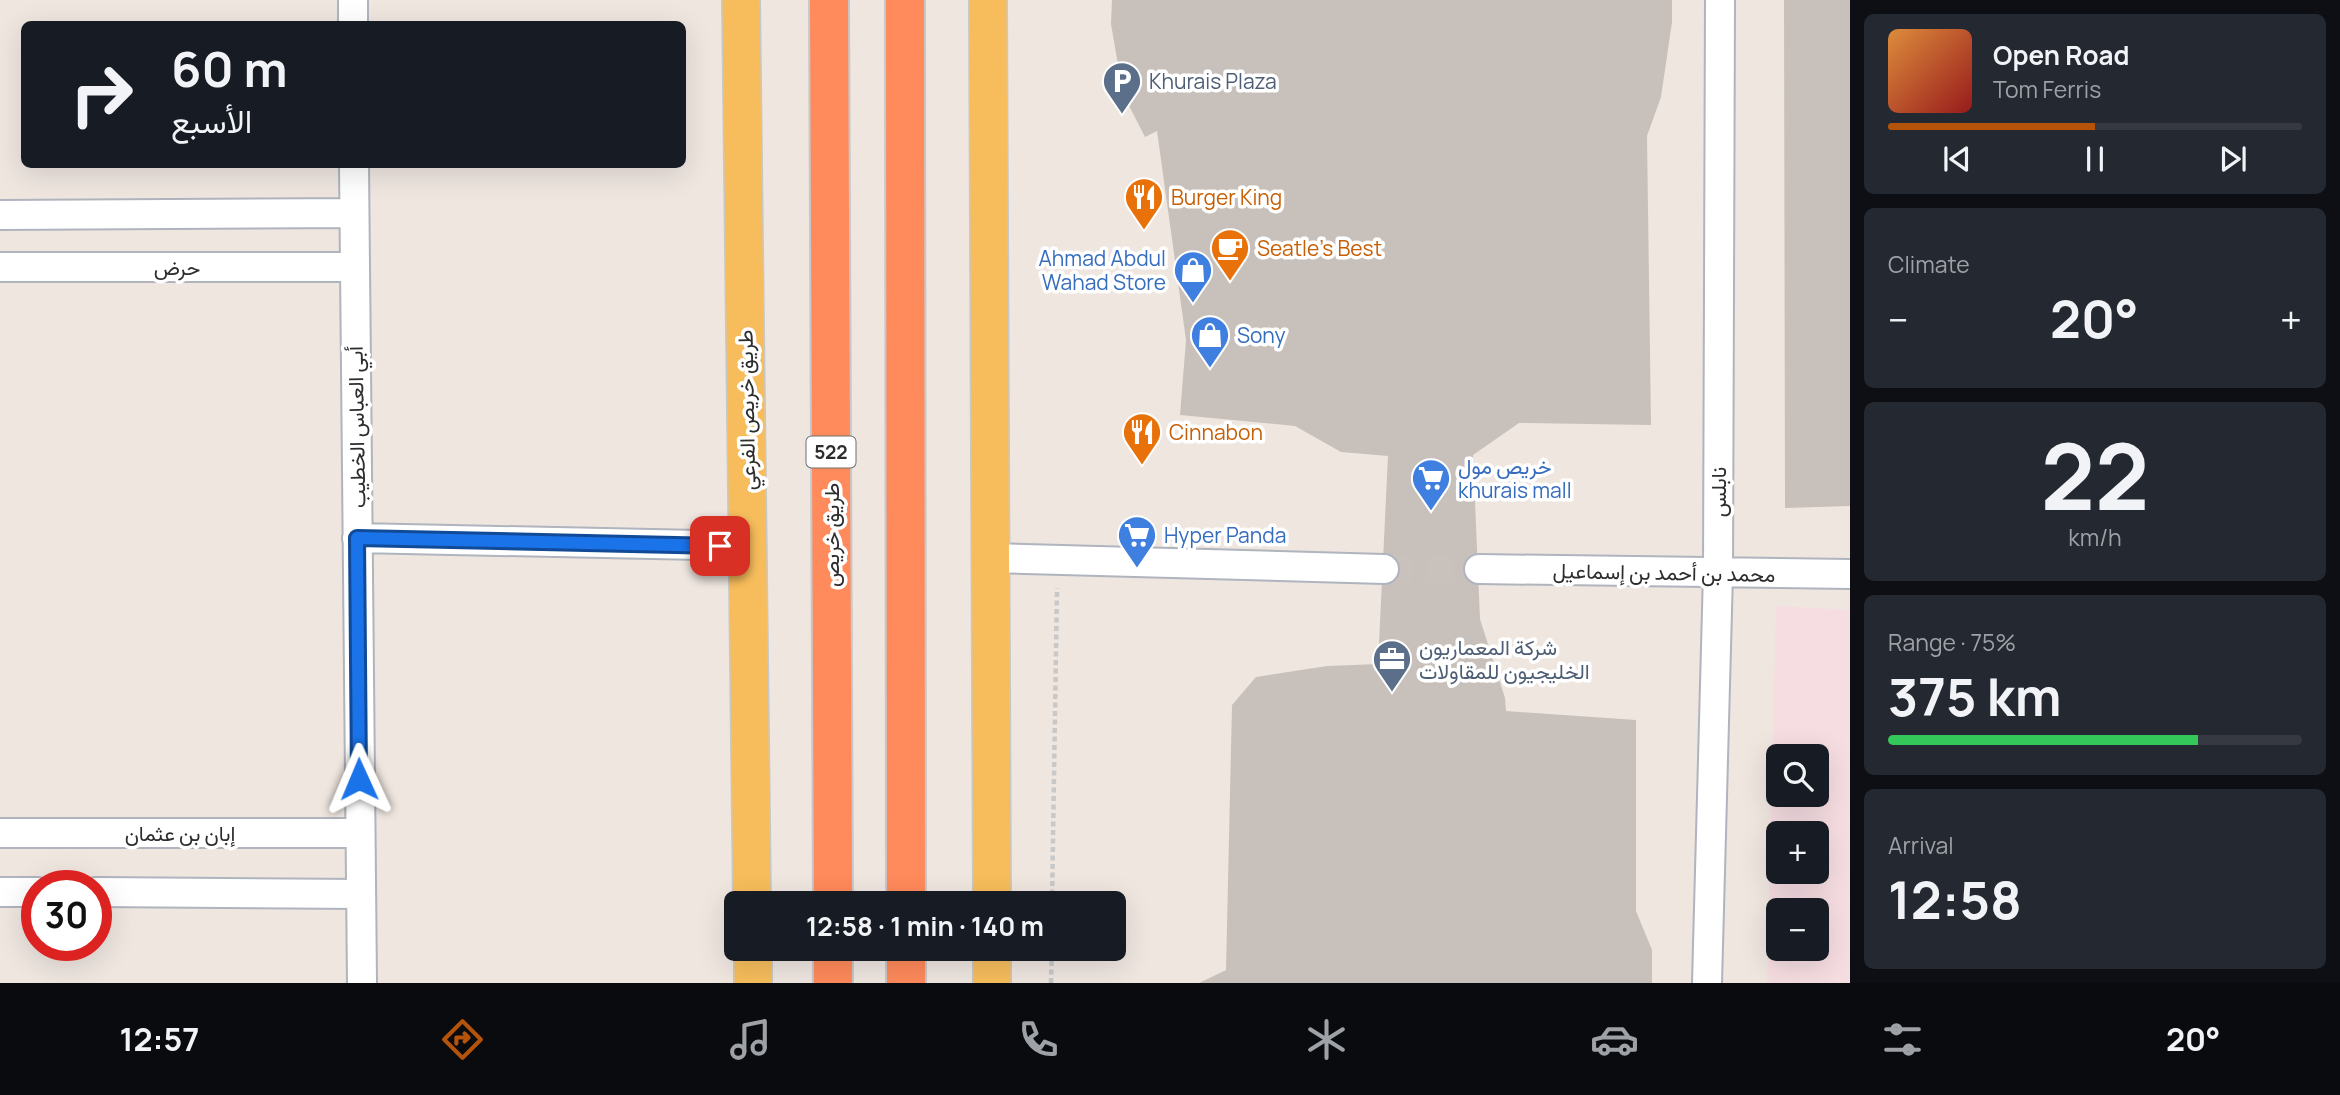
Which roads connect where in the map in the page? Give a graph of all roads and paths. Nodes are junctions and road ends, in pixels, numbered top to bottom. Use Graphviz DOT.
graph roads {
  1 [pos="353,0"];
  2 [pos="741,0"];
  3 [pos="829,0"];
  4 [pos="905,0"];
  5 [pos="988,0"];
  6 [pos="1720,0"];
  7 [pos="353,21"];
  8 [pos="354,168"];
  9 [pos="354,213"];
  10 [pos="0,215"];
  11 [pos="0,267"];
  12 [pos="355,267"];
  13 [pos="357,538"];
  14 [pos="748,546"];
  15 [pos="991,558"];
  16 [pos="1057,559"];
  17 [pos="1384,569"];
  18 [pos="1479,569"];
  19 [pos="1718,573"];
  20 [pos="1850,574"];
  21 [pos="0,833"];
  22 [pos="359,833"];
  23 [pos="752,891"];
  24 [pos="833,891"];
  25 [pos="906,891"];
  26 [pos="992,891"];
  27 [pos="1052,891"];
  28 [pos="0,892"];
  29 [pos="21,892"];
  30 [pos="112,892"];
  31 [pos="360,894"];
  32 [pos="753,961"];
  33 [pos="833,961"];
  34 [pos="906,961"];
  35 [pos="992,961"];
  36 [pos="1052,961"];
  37 [pos="362,983"];
  38 [pos="754,983"];
  39 [pos="833,983"];
  40 [pos="906,983"];
  41 [pos="992,983"];
  42 [pos="1051,983"];
  43 [pos="1707,983"];
  1 -- 7 [label="street"];
  2 -- 14 [label="main road, طريق خريص الفرعي"];
  3 -- 24 [label="highway, طريق خريص / 522"];
  4 -- 25 [label="highway"];
  5 -- 15 [label="main road"];
  6 -- 19 [label="street, نابلس"];
  8 -- 9 [label="street, أبي العباس الخطيب"];
  9 -- 10 [label="street"];
  9 -- 12 [label="street, أبي العباس الخطيب"];
  11 -- 12 [label="street, حرض"];
  12 -- 13 [label="street, أبي العباس الخطيب"];
  13 -- 14 [label="street"];
  13 -- 22 [label="street, أبي العباس الخطيب"];
  14 -- 23 [label="main road, طريق خريص الفرعي"];
  15 -- 16 [label="street"];
  15 -- 26 [label="main road"];
  16 -- 17 [label="street"];
  16 -- 27 [label="path"];
  18 -- 19 [label="street, محمد بن أحمد بن إسماعيل"];
  19 -- 20 [label="street, محمد بن أحمد بن إسماعيل"];
  19 -- 43 [label="street, نابلس"];
  21 -- 22 [label="street, إبان بن عثمان"];
  22 -- 31 [label="street, أبي العباس الخطيب"];
  28 -- 29 [label="street"];
  30 -- 31 [label="street"];
  31 -- 37 [label="street, أبي العباس الخطيب"];
  32 -- 38 [label="main road"];
  33 -- 39 [label="highway"];
  34 -- 40 [label="highway"];
  35 -- 41 [label="main road"];
  36 -- 42 [label="path"];
}
